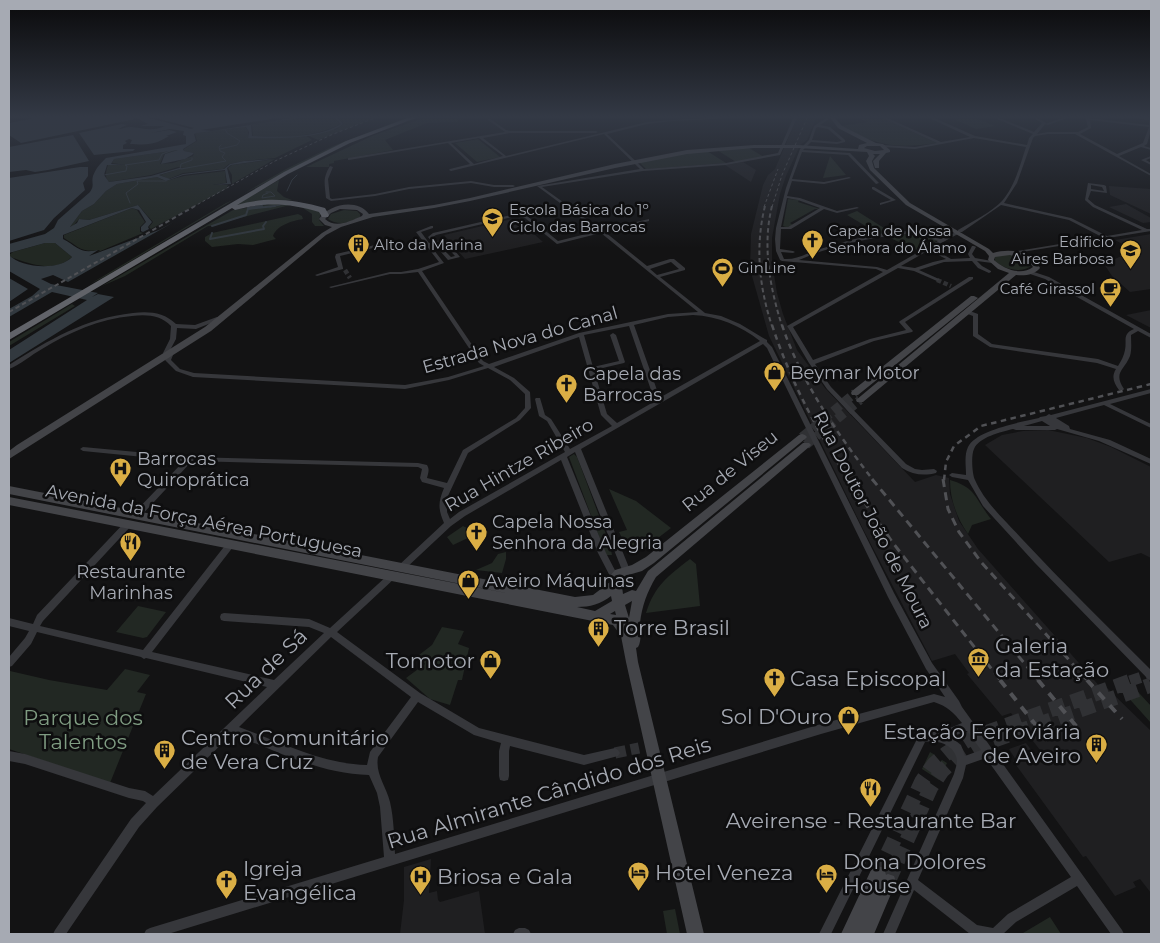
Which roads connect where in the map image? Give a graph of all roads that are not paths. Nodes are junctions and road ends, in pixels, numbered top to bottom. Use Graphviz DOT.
graph roads {
  1 [pos="303,160"];
  2 [pos="312,160"];
  3 [pos="468,160"];
  4 [pos="492,160"];
  5 [pos="633,160"];
  6 [pos="747,160"];
  7 [pos="798,160"];
  8 [pos="855,160"];
  9 [pos="871,160"];
  10 [pos="876,160"];
  11 [pos="1023,160"];
  12 [pos="1124,160"];
  13 [pos="473,164"];
  14 [pos="301,165"];
  15 [pos="331,167"];
  16 [pos="451,170"];
  17 [pos="643,170"];
  18 [pos="1151,174"];
  19 [pos="849,178"];
  20 [pos="791,180"];
  21 [pos="877,183"];
  22 [pos="536,184"];
  23 [pos="887,184"];
  24 [pos="513,186"];
  25 [pos="873,188"];
  26 [pos="1089,190"];
  27 [pos="785,197"];
  28 [pos="882,204"];
  29 [pos="1000,204"];
  30 [pos="823,208"];
  31 [pos="857,208"];
  32 [pos="336,209"];
  33 [pos="364,214"];
  34 [pos="325,215"];
  35 [pos="648,220"];
  36 [pos="201,223"];
  37 [pos="328,224"];
  38 [pos="341,225"];
  39 [pos="431,227"];
  40 [pos="778,228"];
  41 [pos="1148,230"];
  42 [pos="958,232"];
  43 [pos="599,233"];
  44 [pos="324,234"];
  45 [pos="1106,237"];
  46 [pos="941,241"];
  47 [pos="435,242"];
  48 [pos="428,244"];
  49 [pos="376,246"];
  50 [pos="974,247"];
  51 [pos="929,248"];
  52 [pos="778,250"];
  53 [pos="1033,250"];
  54 [pos="793,252"];
  55 [pos="1008,253"];
  56 [pos="972,258"];
  57 [pos="949,259"];
  58 [pos="992,259"];
  59 [pos="1030,259"];
  60 [pos="793,261"];
  61 [pos="896,266"];
  62 [pos="647,268"];
  63 [pos="1037,268"];
  64 [pos="1003,269"];
  65 [pos="419,270"];
  66 [pos="915,270"];
  67 [pos="886,271"];
  68 [pos="989,272"];
  69 [pos="1015,272"];
  70 [pos="1030,272"];
  71 [pos="318,275"];
  72 [pos="658,276"];
  73 [pos="971,278"];
  74 [pos="938,280"];
  75 [pos="331,288"];
  76 [pos="58,304"];
  77 [pos="968,312"];
  78 [pos="690,313"];
  79 [pos="704,314"];
  80 [pos="224,316"];
  81 [pos="630,324"];
  82 [pos="174,326"];
  83 [pos="9,329"];
  84 [pos="1138,329"];
  85 [pos="1151,330"];
  86 [pos="581,334"];
  87 [pos="614,335"];
  88 [pos="1151,336"];
  89 [pos="9,338"];
  90 [pos="764,341"];
  91 [pos="168,354"];
  92 [pos="812,363"];
  93 [pos="489,366"];
  94 [pos="9,367"];
  95 [pos="1119,368"];
  96 [pos="591,369"];
  97 [pos="1122,389"];
  98 [pos="1151,391"];
  99 [pos="538,399"];
  100 [pos="660,400"];
  101 [pos="1104,403"];
  102 [pos="1046,417"];
  103 [pos="616,426"];
  104 [pos="1151,426"];
  105 [pos="1005,428"];
  106 [pos="1058,428"];
  107 [pos="1067,428"];
  108 [pos="578,448"];
  109 [pos="83,450"];
  110 [pos="566,454"];
  111 [pos="9,456"];
  112 [pos="190,459"];
  113 [pos="1151,462"];
  114 [pos="934,471"];
  115 [pos="952,475"];
  116 [pos="970,478"];
  117 [pos="448,486"];
  118 [pos="9,490"];
  119 [pos="9,501"];
  120 [pos="132,520"];
  121 [pos="448,524"];
  122 [pos="266,541"];
  123 [pos="230,545"];
  124 [pos="288,545"];
  125 [pos="258,551"];
  126 [pos="280,555"];
  127 [pos="402,567"];
  128 [pos="629,570"];
  129 [pos="392,576"];
  130 [pos="616,584"];
  131 [pos="493,591"];
  132 [pos="639,591"];
  133 [pos="516,595"];
  134 [pos="618,603"];
  135 [pos="596,616"];
  136 [pos="224,617"];
  137 [pos="9,622"];
  138 [pos="35,628"];
  139 [pos="331,632"];
  140 [pos="627,634"];
  141 [pos="144,655"];
  142 [pos="632,662"];
  143 [pos="1151,662"];
  144 [pos="9,663"];
  145 [pos="1141,665"];
  146 [pos="1151,676"];
  147 [pos="276,685"];
  148 [pos="417,696"];
  149 [pos="958,710"];
  150 [pos="969,725"];
  151 [pos="232,729"];
  152 [pos="942,736"];
  153 [pos="507,739"];
  154 [pos="988,752"];
  155 [pos="616,753"];
  156 [pos="9,756"];
  157 [pos="962,762"];
  158 [pos="371,770"];
  159 [pos="504,776"];
  160 [pos="660,779"];
  161 [pos="152,803"];
  162 [pos="390,861"];
  163 [pos="1078,879"];
  164 [pos="912,882"];
  165 [pos="59,934"];
  166 [pos="150,934"];
  167 [pos="519,934"];
  168 [pos="525,934"];
  169 [pos="696,934"];
  170 [pos="825,934"];
  171 [pos="849,934"];
  172 [pos="864,934"];
  173 [pos="889,934"];
  174 [pos="994,934"];
  175 [pos="1118,934"];
  1 -- 76 [label="highway"];
  2 -- 14 [label="highway"];
  3 -- 13 [label="street"];
  4 -- 13 [label="street"];
  5 -- 17 [label="street"];
  5 -- 22 [label="street"];
  6 -- 17 [label="street"];
  7 -- 20 [label="street"];
  8 -- 21 [label="street"];
  9 -- 23 [label="street"];
  10 -- 42 [label="street"];
  11 -- 29 [label="street"];
  12 -- 18 [label="street"];
  13 -- 16 [label="street"];
  14 -- 32 [label="highway"];
  14 -- 36 [label="highway"];
  15 -- 24 [label="street"];
  17 -- 22 [label="street"];
  19 -- 20 [label="street"];
  20 -- 27 [label="street"];
  21 -- 23 [label="street"];
  21 -- 25 [label="street"];
  22 -- 24 [label="street"];
  22 -- 33 [label="street"];
  22 -- 43 [label="street"];
  23 -- 25 [label="street"];
  23 -- 42 [label="street"];
  24 -- 33 [label="street"];
  25 -- 28 [label="street"];
  26 -- 41 [label="street"];
  27 -- 30 [label="street"];
  27 -- 40 [label="street"];
  29 -- 42 [label="street"];
  29 -- 45 [label="street"];
  30 -- 31 [label="street"];
  30 -- 40 [label="street"];
  32 -- 33 [label="street"];
  32 -- 34 [label="street"];
  33 -- 38 [label="street"];
  34 -- 36 [label="highway"];
  34 -- 37 [label="street"];
  35 -- 43 [label="street"];
  36 -- 76 [label="highway"];
  37 -- 38 [label="street"];
  37 -- 44 [label="street"];
  38 -- 44 [label="street"];
  39 -- 48 [label="street"];
  40 -- 52 [label="street"];
  41 -- 45 [label="street"];
  42 -- 46 [label="street"];
  42 -- 55 [label="street"];
  42 -- 58 [label="street"];
  43 -- 47 [label="street"];
  43 -- 62 [label="street"];
  43 -- 78 [label="street"];
  44 -- 80 [label="street"];
  45 -- 53 [label="street"];
  46 -- 51 [label="street"];
  46 -- 60 [label="street"];
  47 -- 47 [label="street"];
  47 -- 48 [label="street"];
  48 -- 65 [label="street"];
  49 -- 71 [label="street"];
  50 -- 56 [label="street"];
  51 -- 57 [label="street"];
  51 -- 61 [label="street"];
  52 -- 54 [label="street"];
  52 -- 60 [label="street"];
  53 -- 55 [label="street"];
  53 -- 59 [label="street"];
  55 -- 58 [label="street"];
  55 -- 59 [label="street"];
  56 -- 57 [label="street"];
  56 -- 58 [label="street"];
  56 -- 68 [label="street"];
  57 -- 66 [label="street"];
  58 -- 64 [label="street"];
  59 -- 63 [label="street"];
  60 -- 67 [label="street"];
  61 -- 66 [label="street"];
  61 -- 67 [label="street"];
  62 -- 72 [label="street"];
  62 -- 72 [label="street"];
  63 -- 70 [label="street"];
  63 -- 85 [label="street"];
  64 -- 69 [label="street"];
  64 -- 77 [label="street"];
  65 -- 75 [label="street"];
  65 -- 93 [label="street"];
  66 -- 74 [label="street"];
  67 -- 92 [label="street"];
  69 -- 70 [label="street"];
  69 -- 77 [label="street"];
  70 -- 84 [label="street"];
  72 -- 79 [label="street"];
  73 -- 92 [label="street"];
  76 -- 83 [label="highway"];
  76 -- 89 [label="highway"];
  77 -- 95 [label="street"];
  78 -- 79 [label="street, Estrada Nova do Canal"];
  78 -- 81 [label="street, Estrada Nova do Canal"];
  79 -- 90 [label="street, Estrada Nova do Canal"];
  80 -- 82 [label="street"];
  80 -- 91 [label="street"];
  81 -- 86 [label="street, Estrada Nova do Canal"];
  81 -- 100 [label="street"];
  82 -- 91 [label="street"];
  82 -- 94 [label="street"];
  84 -- 88 [label="street"];
  84 -- 95 [label="street"];
  86 -- 93 [label="street, Estrada Nova do Canal"];
  86 -- 96 [label="street"];
  87 -- 96 [label="street"];
  90 -- 100 [label="street, Rua Hintze Ribeiro"];
  90 -- 149 [label="street, Rua Doutor João de Moura"];
  91 -- 93 [label="street, Estrada Nova do Canal"];
  91 -- 111 [label="street"];
  92 -- 114 [label="street"];
  93 -- 117 [label="street"];
  95 -- 97 [label="street"];
  96 -- 103 [label="street"];
  98 -- 101 [label="street"];
  99 -- 110 [label="street"];
  100 -- 103 [label="street, Rua Hintze Ribeiro"];
  101 -- 102 [label="street"];
  101 -- 104 [label="street"];
  102 -- 105 [label="street"];
  102 -- 106 [label="street"];
  102 -- 107 [label="street"];
  103 -- 108 [label="street, Rua Hintze Ribeiro"];
  105 -- 106 [label="street"];
  105 -- 116 [label="street"];
  106 -- 107 [label="street"];
  107 -- 113 [label="street"];
  108 -- 110 [label="street, Rua Hintze Ribeiro"];
  108 -- 128 [label="street"];
  109 -- 112 [label="street"];
  110 -- 121 [label="street, Rua Hintze Ribeiro"];
  110 -- 130 [label="street"];
  112 -- 117 [label="street"];
  112 -- 120 [label="street"];
  115 -- 116 [label="street"];
  116 -- 145 [label="street"];
  117 -- 121 [label="street"];
  118 -- 120 [label="street, Avenida da Força Aérea Portuguesa"];
  119 -- 120 [label="street, Avenida da Força Aérea Portuguesa"];
  120 -- 122 [label="street, Avenida da Força Aérea Portuguesa"];
  120 -- 123 [label="street, Avenida da Força Aérea Portuguesa"];
  120 -- 138 [label="street"];
  121 -- 127 [label="street, Rua Hintze Ribeiro"];
  122 -- 124 [label="street, Avenida da Força Aérea Portuguesa"];
  122 -- 125 [label="street"];
  123 -- 125 [label="street, Avenida da Força Aérea Portuguesa"];
  123 -- 141 [label="street"];
  124 -- 126 [label="street"];
  124 -- 127 [label="street, Avenida da Força Aérea Portuguesa"];
  125 -- 126 [label="street, Avenida da Força Aérea Portuguesa"];
  126 -- 129 [label="street, Avenida da Força Aérea Portuguesa"];
  127 -- 129 [label="street"];
  127 -- 131 [label="street, Avenida da Força Aérea Portuguesa"];
  128 -- 130 [label="street, Rua de Viseu"];
  128 -- 132 [label="street"];
  128 -- 132 [label="street, Rua de Viseu"];
  129 -- 131 [label="street, Avenida da Força Aérea Portuguesa"];
  129 -- 139 [label="street, Rua de Sá"];
  130 -- 132 [label="street"];
  130 -- 133 [label="street"];
  130 -- 134 [label="street, Rua de Viseu"];
  131 -- 133 [label="street"];
  132 -- 134 [label="street"];
  132 -- 142 [label="street, Rua de Viseu"];
  133 -- 135 [label="street"];
  134 -- 135 [label="street"];
  134 -- 140 [label="street, Rua de Viseu"];
  135 -- 140 [label="street"];
  136 -- 139 [label="street"];
  137 -- 138 [label="street"];
  138 -- 141 [label="street"];
  138 -- 144 [label="street"];
  139 -- 147 [label="street, Rua de Sá"];
  139 -- 148 [label="street"];
  140 -- 142 [label="street, Rua de Viseu"];
  141 -- 147 [label="street"];
  142 -- 160 [label="street, Rua de Viseu"];
  143 -- 145 [label="street"];
  145 -- 146 [label="street"];
  147 -- 151 [label="street, Rua de Sá"];
  148 -- 153 [label="street"];
  148 -- 158 [label="street"];
  149 -- 150 [label="street, Rua Doutor João de Moura"];
  149 -- 160 [label="street, Rua Almirante Cândido dos Reis"];
  150 -- 152 [label="street"];
  150 -- 154 [label="street, Rua Doutor João de Moura"];
  151 -- 158 [label="street"];
  151 -- 161 [label="street, Rua de Sá"];
  152 -- 157 [label="street"];
  152 -- 170 [label="street"];
  153 -- 155 [label="street"];
  153 -- 159 [label="street"];
  154 -- 157 [label="street"];
  154 -- 163 [label="street, Rua Doutor João de Moura"];
  156 -- 161 [label="street"];
  157 -- 164 [label="street"];
  158 -- 162 [label="street"];
  160 -- 162 [label="street, Rua Almirante Cândido dos Reis"];
  160 -- 169 [label="street, Rua de Viseu"];
  161 -- 165 [label="street, Rua de Sá"];
  162 -- 166 [label="street, Rua Almirante Cândido dos Reis"];
  163 -- 174 [label="street"];
  163 -- 175 [label="street, Rua Doutor João de Moura"];
  164 -- 173 [label="street"];
  164 -- 174 [label="street"];
  167 -- 168 [label="street"];
  171 -- 172 [label="street"];
}
